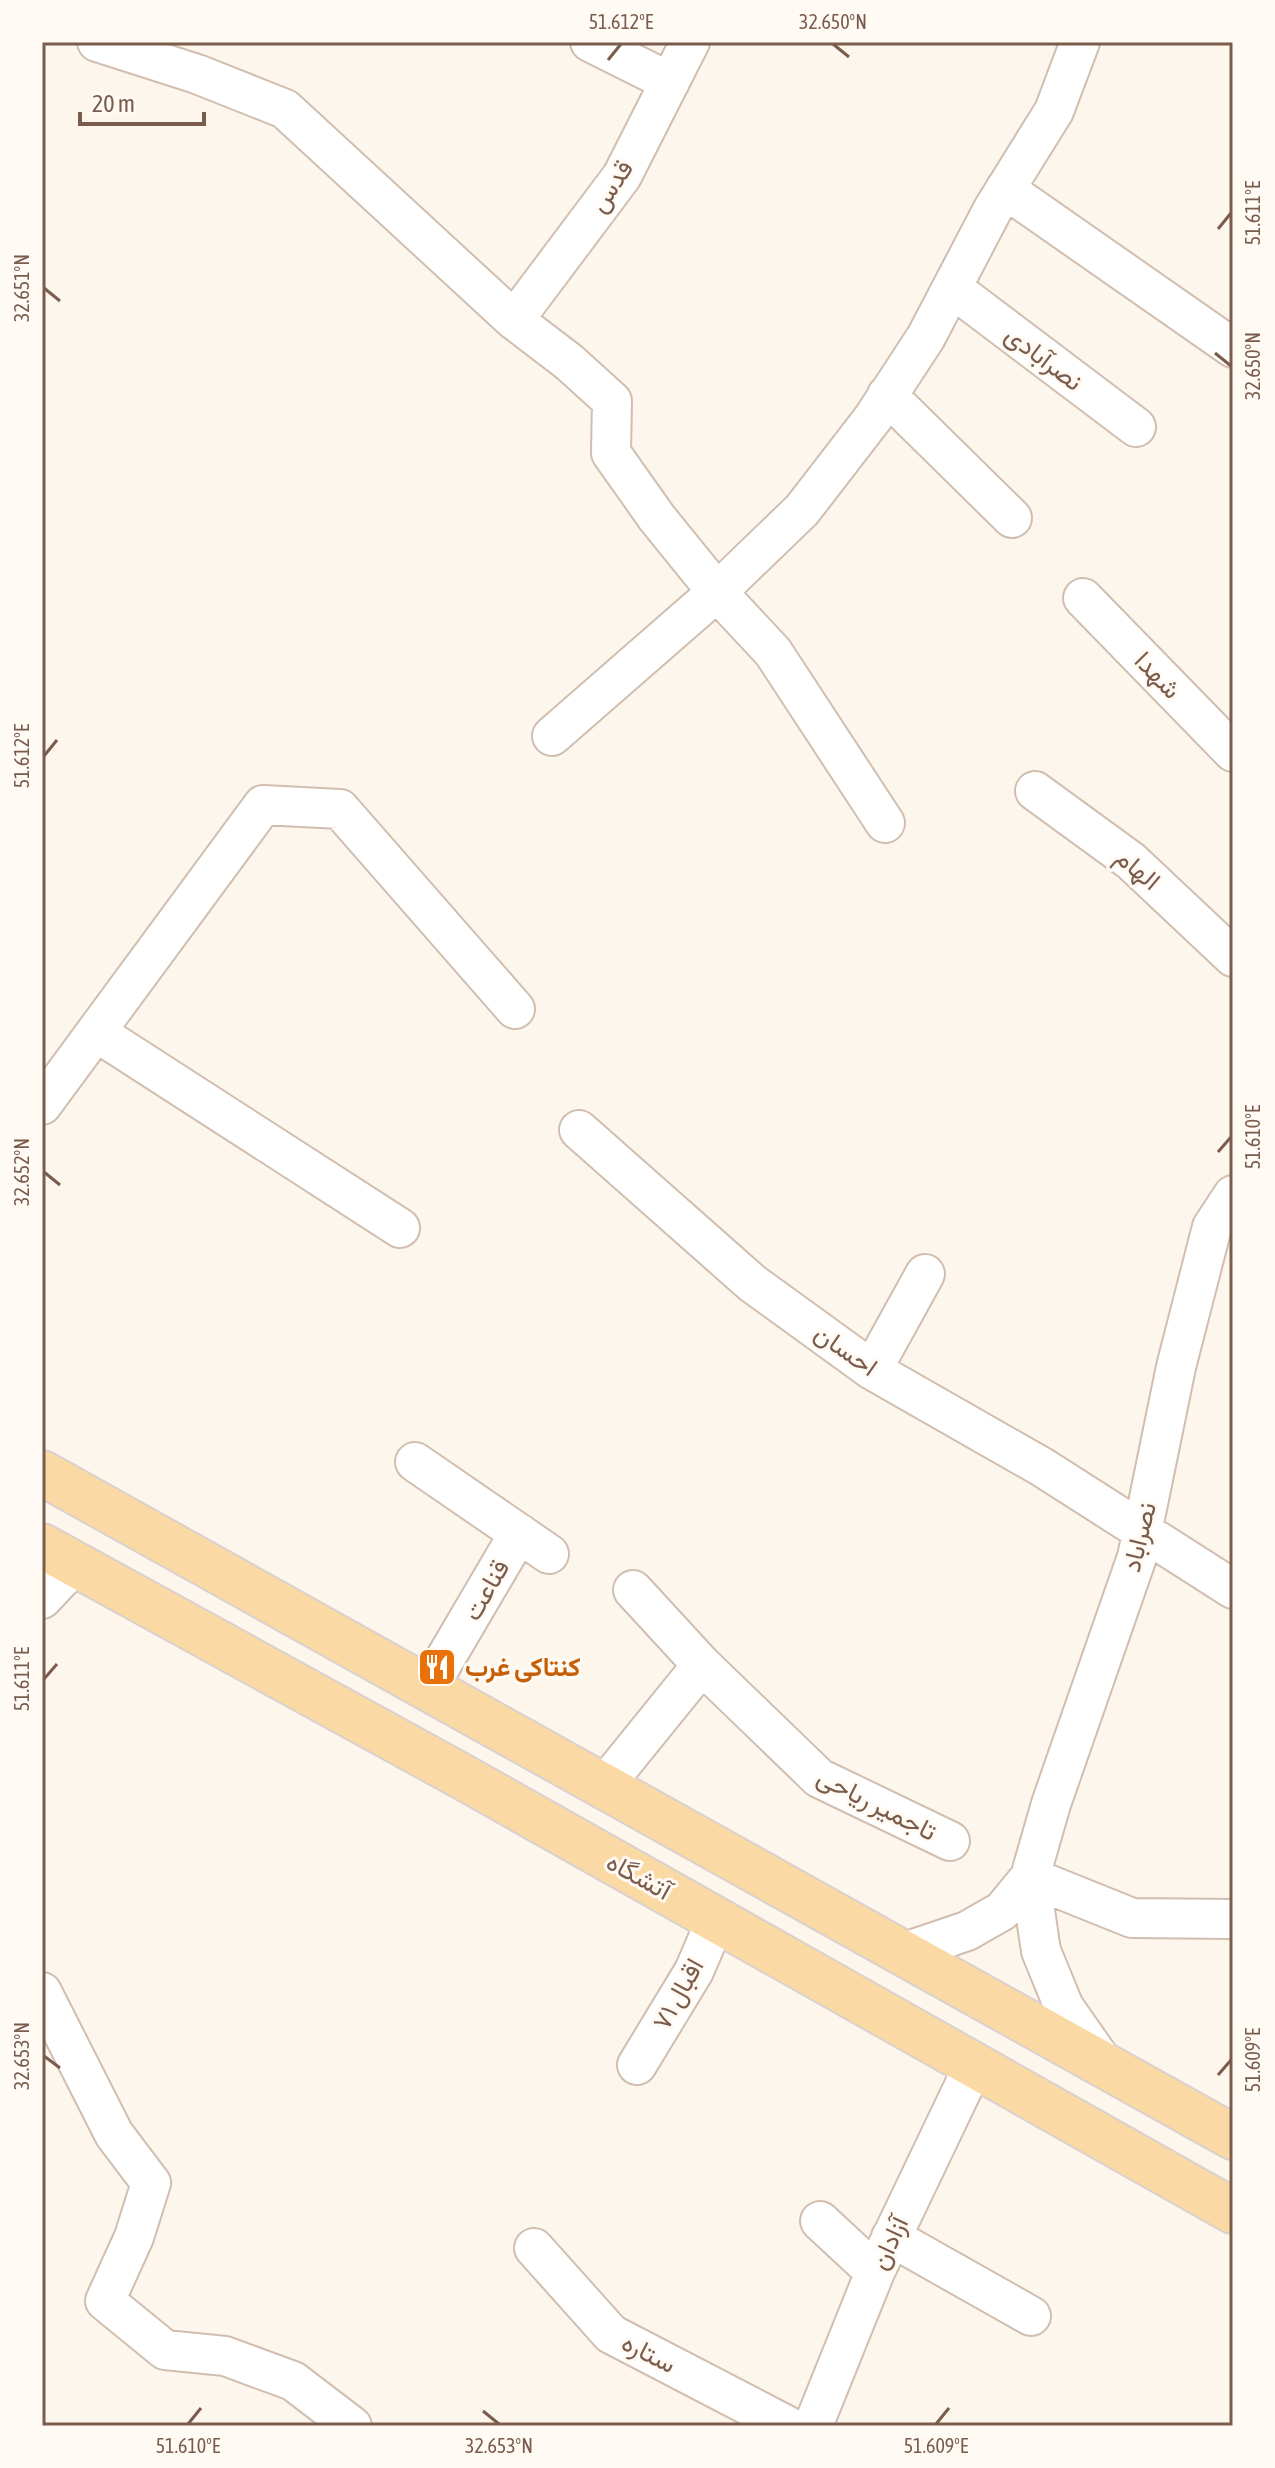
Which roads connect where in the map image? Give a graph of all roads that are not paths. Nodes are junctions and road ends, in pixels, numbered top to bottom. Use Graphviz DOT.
graph roads {
  1 [pos="97,42"];
  2 [pos="590,42"];
  3 [pos="690,42"];
  4 [pos="1080,42"];
  5 [pos="670,82"];
  6 [pos="1005,189"];
  7 [pos="952,288"];
  8 [pos="514,320"];
  9 [pos="1233,348"];
  10 [pos="887,395"];
  11 [pos="1136,427"];
  12 [pos="1012,518"];
  13 [pos="717,592"];
  14 [pos="1083,598"];
  15 [pos="552,736"];
  16 [pos="1233,752"];
  17 [pos="1035,791"];
  18 [pos="885,823"];
  19 [pos="1233,957"];
  20 [pos="515,1009"];
  21 [pos="96,1032"];
  22 [pos="42,1105"];
  23 [pos="579,1130"];
  24 [pos="1233,1195"];
  25 [pos="400,1228"];
  26 [pos="925,1274"];
  27 [pos="872,1370"];
  28 [pos="415,1462"];
  29 [pos="42,1473"];
  30 [pos="1142,1531"];
  31 [pos="59,1555"];
  32 [pos="1233,1589"];
  33 [pos="633,1590"];
  34 [pos="42,1599"];
  35 [pos="702,1665"];
  36 [pos="428,1688"];
  37 [pos="604,1786"];
  38 [pos="950,1841"];
  39 [pos="1030,1877"];
  40 [pos="1233,1919"];
  41 [pos="716,1920"];
  42 [pos="902,1953"];
  43 [pos="42,1992"];
  44 [pos="637,2065"];
  45 [pos="974,2065"];
  46 [pos="1106,2067"];
  47 [pos="1233,2137"];
  48 [pos="1233,2211"];
  49 [pos="820,2221"];
  50 [pos="891,2237"];
  51 [pos="534,2248"];
  52 [pos="875,2272"];
  53 [pos="1031,2316"];
  54 [pos="352,2426"];
  55 [pos="788,2426"];
  56 [pos="813,2426"];
  1 -- 8 [label="street"];
  2 -- 5 [label="street"];
  3 -- 5 [label="street, قدس"];
  4 -- 6 [label="street"];
  5 -- 8 [label="street, قدس"];
  6 -- 7 [label="street"];
  6 -- 9 [label="street"];
  7 -- 10 [label="street"];
  7 -- 11 [label="street, نصرآبادی"];
  8 -- 13 [label="street"];
  10 -- 12 [label="street"];
  10 -- 13 [label="street"];
  13 -- 15 [label="street"];
  13 -- 18 [label="street"];
  14 -- 16 [label="street, شهدا"];
  17 -- 19 [label="street, الهام"];
  20 -- 21 [label="street"];
  21 -- 22 [label="street"];
  21 -- 25 [label="street"];
  23 -- 27 [label="street, احسان"];
  24 -- 30 [label="street, نصراباد"];
  26 -- 27 [label="street"];
  27 -- 30 [label="street, احسان"];
  28 -- 36 [label="street, قناعت"];
  29 -- 36 [label="main road"];
  30 -- 32 [label="street, احسان"];
  30 -- 39 [label="street, نصراباد"];
  31 -- 34 [label="street"];
  31 -- 41 [label="main road, آتشگاه"];
  33 -- 35 [label="street, تاجمیر ریاحی"];
  35 -- 37 [label="street"];
  35 -- 38 [label="street, تاجمیر ریاحی"];
  36 -- 37 [label="main road"];
  37 -- 42 [label="main road"];
  39 -- 40 [label="street"];
  39 -- 42 [label="street"];
  39 -- 46 [label="street"];
  41 -- 44 [label="street, ۷۱ اقبال"];
  41 -- 45 [label="main road, آتشگاه"];
  42 -- 46 [label="main road"];
  43 -- 54 [label="street"];
  45 -- 48 [label="main road, آتشگاه"];
  45 -- 50 [label="street, آزادان"];
  46 -- 47 [label="main road"];
  49 -- 52 [label="street"];
  50 -- 52 [label="street, آزادان"];
  50 -- 53 [label="street"];
  51 -- 55 [label="street, ستاره"];
  52 -- 56 [label="street, آزادان"];
}
